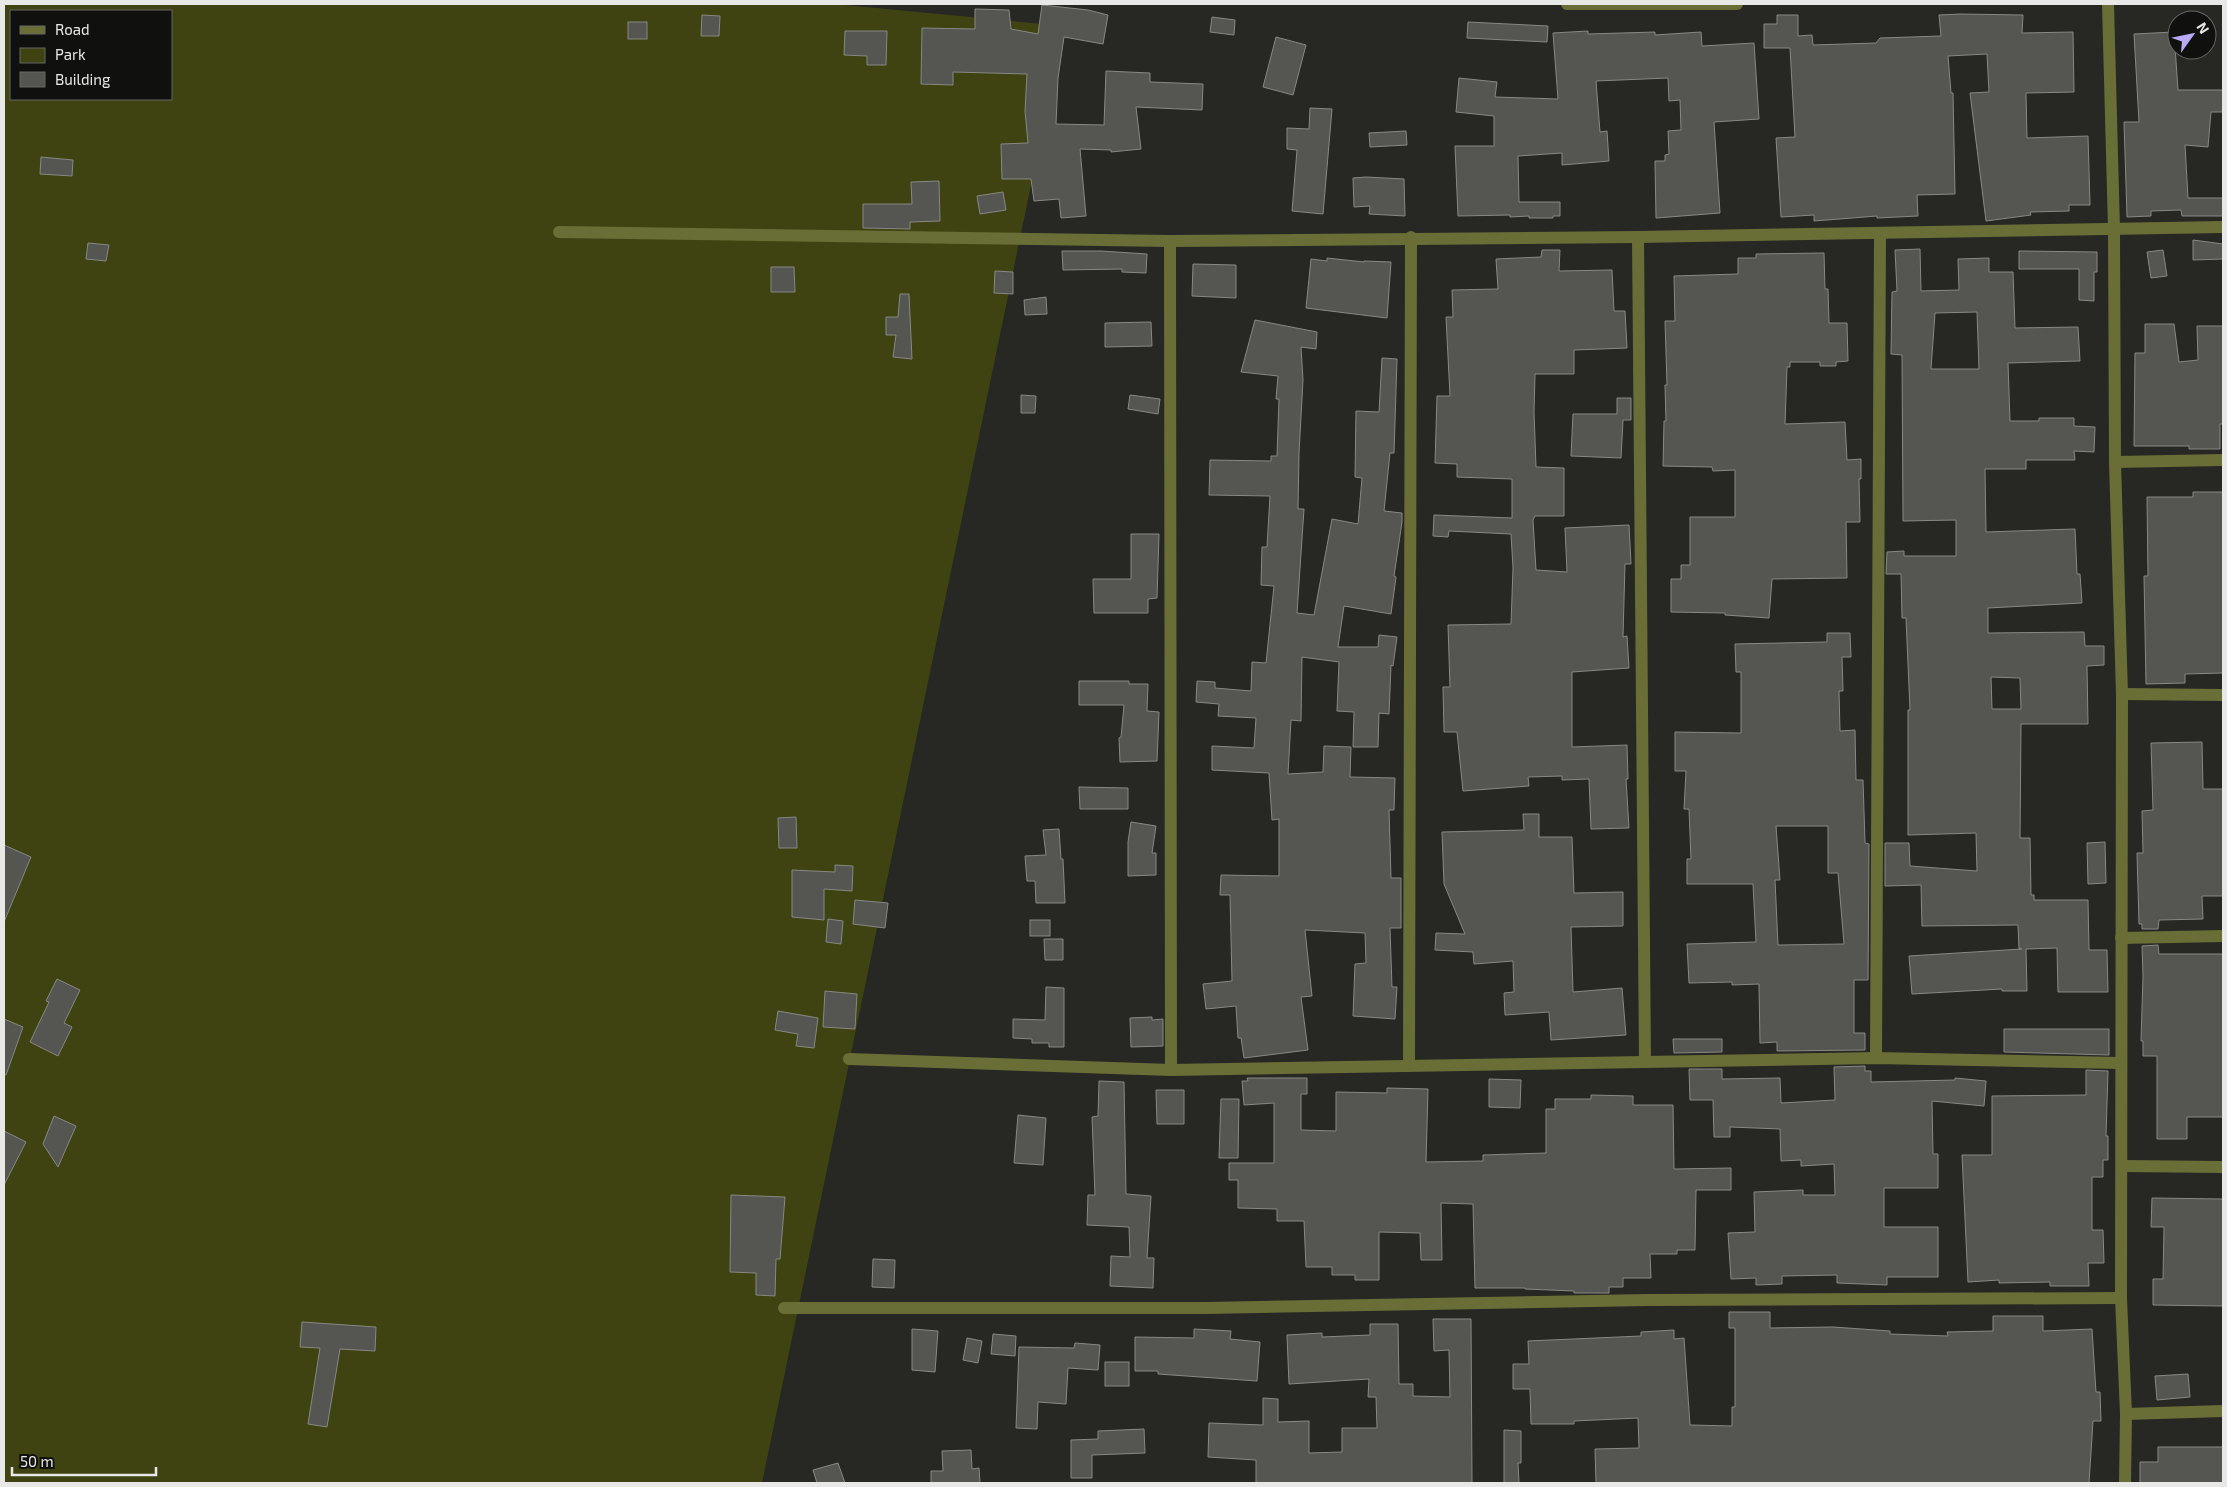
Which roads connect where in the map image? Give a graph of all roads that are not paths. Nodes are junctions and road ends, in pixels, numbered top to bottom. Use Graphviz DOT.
graph roads {
  1 [pos="1567,4"];
  2 [pos="1737,4"];
  3 [pos="2108,4"];
  4 [pos="2223,227"];
  5 [pos="2114,229"];
  6 [pos="559,232"];
  7 [pos="1880,233"];
  8 [pos="1411,237"];
  9 [pos="1638,237"];
  10 [pos="1170,241"];
  11 [pos="2223,460"];
  12 [pos="2115,462"];
  13 [pos="2122,694"];
  14 [pos="2223,695"];
  15 [pos="2223,936"];
  16 [pos="2120,938"];
  17 [pos="1876,1058"];
  18 [pos="849,1059"];
  19 [pos="1646,1062"];
  20 [pos="2122,1064"];
  21 [pos="1410,1066"];
  22 [pos="1171,1070"];
  23 [pos="2122,1166"];
  24 [pos="2223,1167"];
  25 [pos="2121,1298"];
  26 [pos="784,1308"];
  27 [pos="2223,1411"];
  28 [pos="2126,1414"];
  29 [pos="2124,1483"];
  1 -- 2 [label="street"];
  3 -- 5 [label="street"];
  4 -- 5 [label="street"];
  5 -- 7 [label="street"];
  5 -- 12 [label="street"];
  6 -- 10 [label="street"];
  7 -- 9 [label="street"];
  7 -- 17 [label="street"];
  8 -- 9 [label="street"];
  8 -- 10 [label="street"];
  8 -- 21 [label="street"];
  9 -- 19 [label="street"];
  10 -- 22 [label="street"];
  11 -- 12 [label="street"];
  12 -- 13 [label="street"];
  13 -- 14 [label="street"];
  13 -- 16 [label="street"];
  15 -- 16 [label="street"];
  16 -- 20 [label="street"];
  17 -- 19 [label="street"];
  17 -- 20 [label="street"];
  18 -- 22 [label="street"];
  19 -- 21 [label="street"];
  20 -- 23 [label="street"];
  21 -- 22 [label="street"];
  23 -- 24 [label="street"];
  23 -- 25 [label="street"];
  25 -- 26 [label="street"];
  25 -- 28 [label="street"];
  27 -- 28 [label="street"];
  28 -- 29 [label="street"];
}
